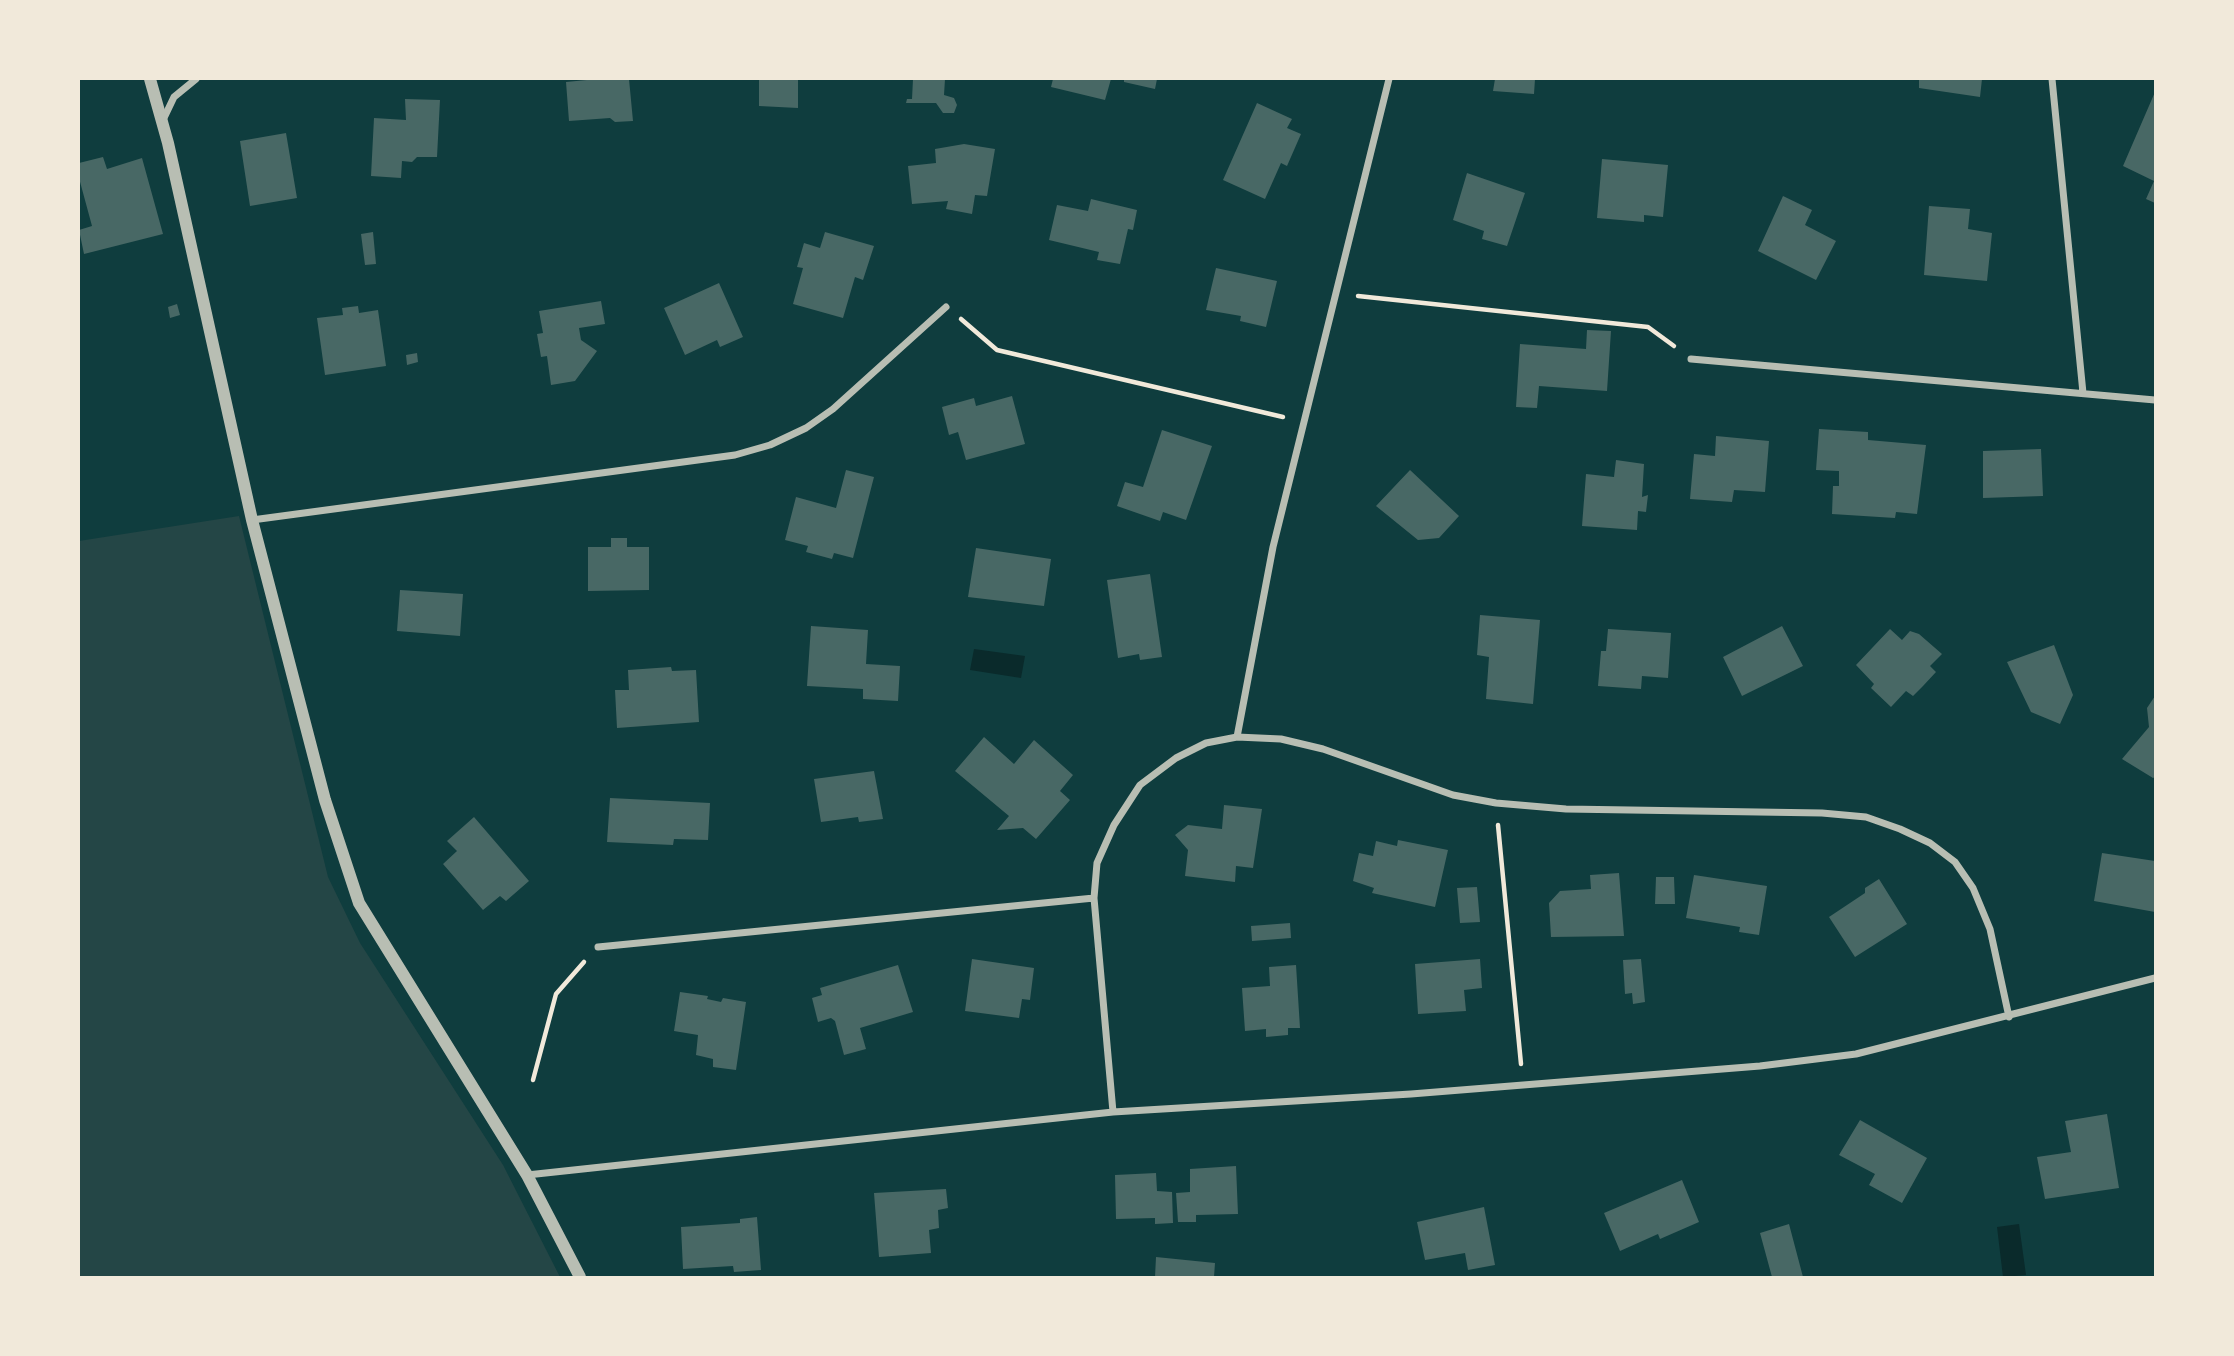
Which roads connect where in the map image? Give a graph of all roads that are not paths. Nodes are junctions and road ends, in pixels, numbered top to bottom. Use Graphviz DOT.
graph roads {
  1 [pos="150,79"];
  2 [pos="196,79"];
  3 [pos="1389,79"];
  4 [pos="2052,79"];
  5 [pos="162,120"];
  6 [pos="946,307"];
  7 [pos="1691,359"];
  8 [pos="2083,393"];
  9 [pos="2155,400"];
  10 [pos="252,520"];
  11 [pos="1237,737"];
  12 [pos="1094,898"];
  13 [pos="598,947"];
  14 [pos="2155,978"];
  15 [pos="2009,1017"];
  16 [pos="1113,1112"];
  17 [pos="527,1175"];
  18 [pos="580,1277"];
  1 -- 5 [label="street"];
  2 -- 5 [label="street"];
  3 -- 11 [label="street"];
  4 -- 8 [label="street"];
  5 -- 10 [label="street"];
  6 -- 10 [label="street"];
  7 -- 8 [label="street"];
  8 -- 9 [label="street"];
  10 -- 17 [label="street"];
  11 -- 12 [label="street"];
  11 -- 15 [label="street"];
  12 -- 13 [label="street"];
  12 -- 16 [label="street"];
  14 -- 15 [label="street"];
  15 -- 16 [label="street"];
  16 -- 17 [label="street"];
  17 -- 18 [label="street"];
}
